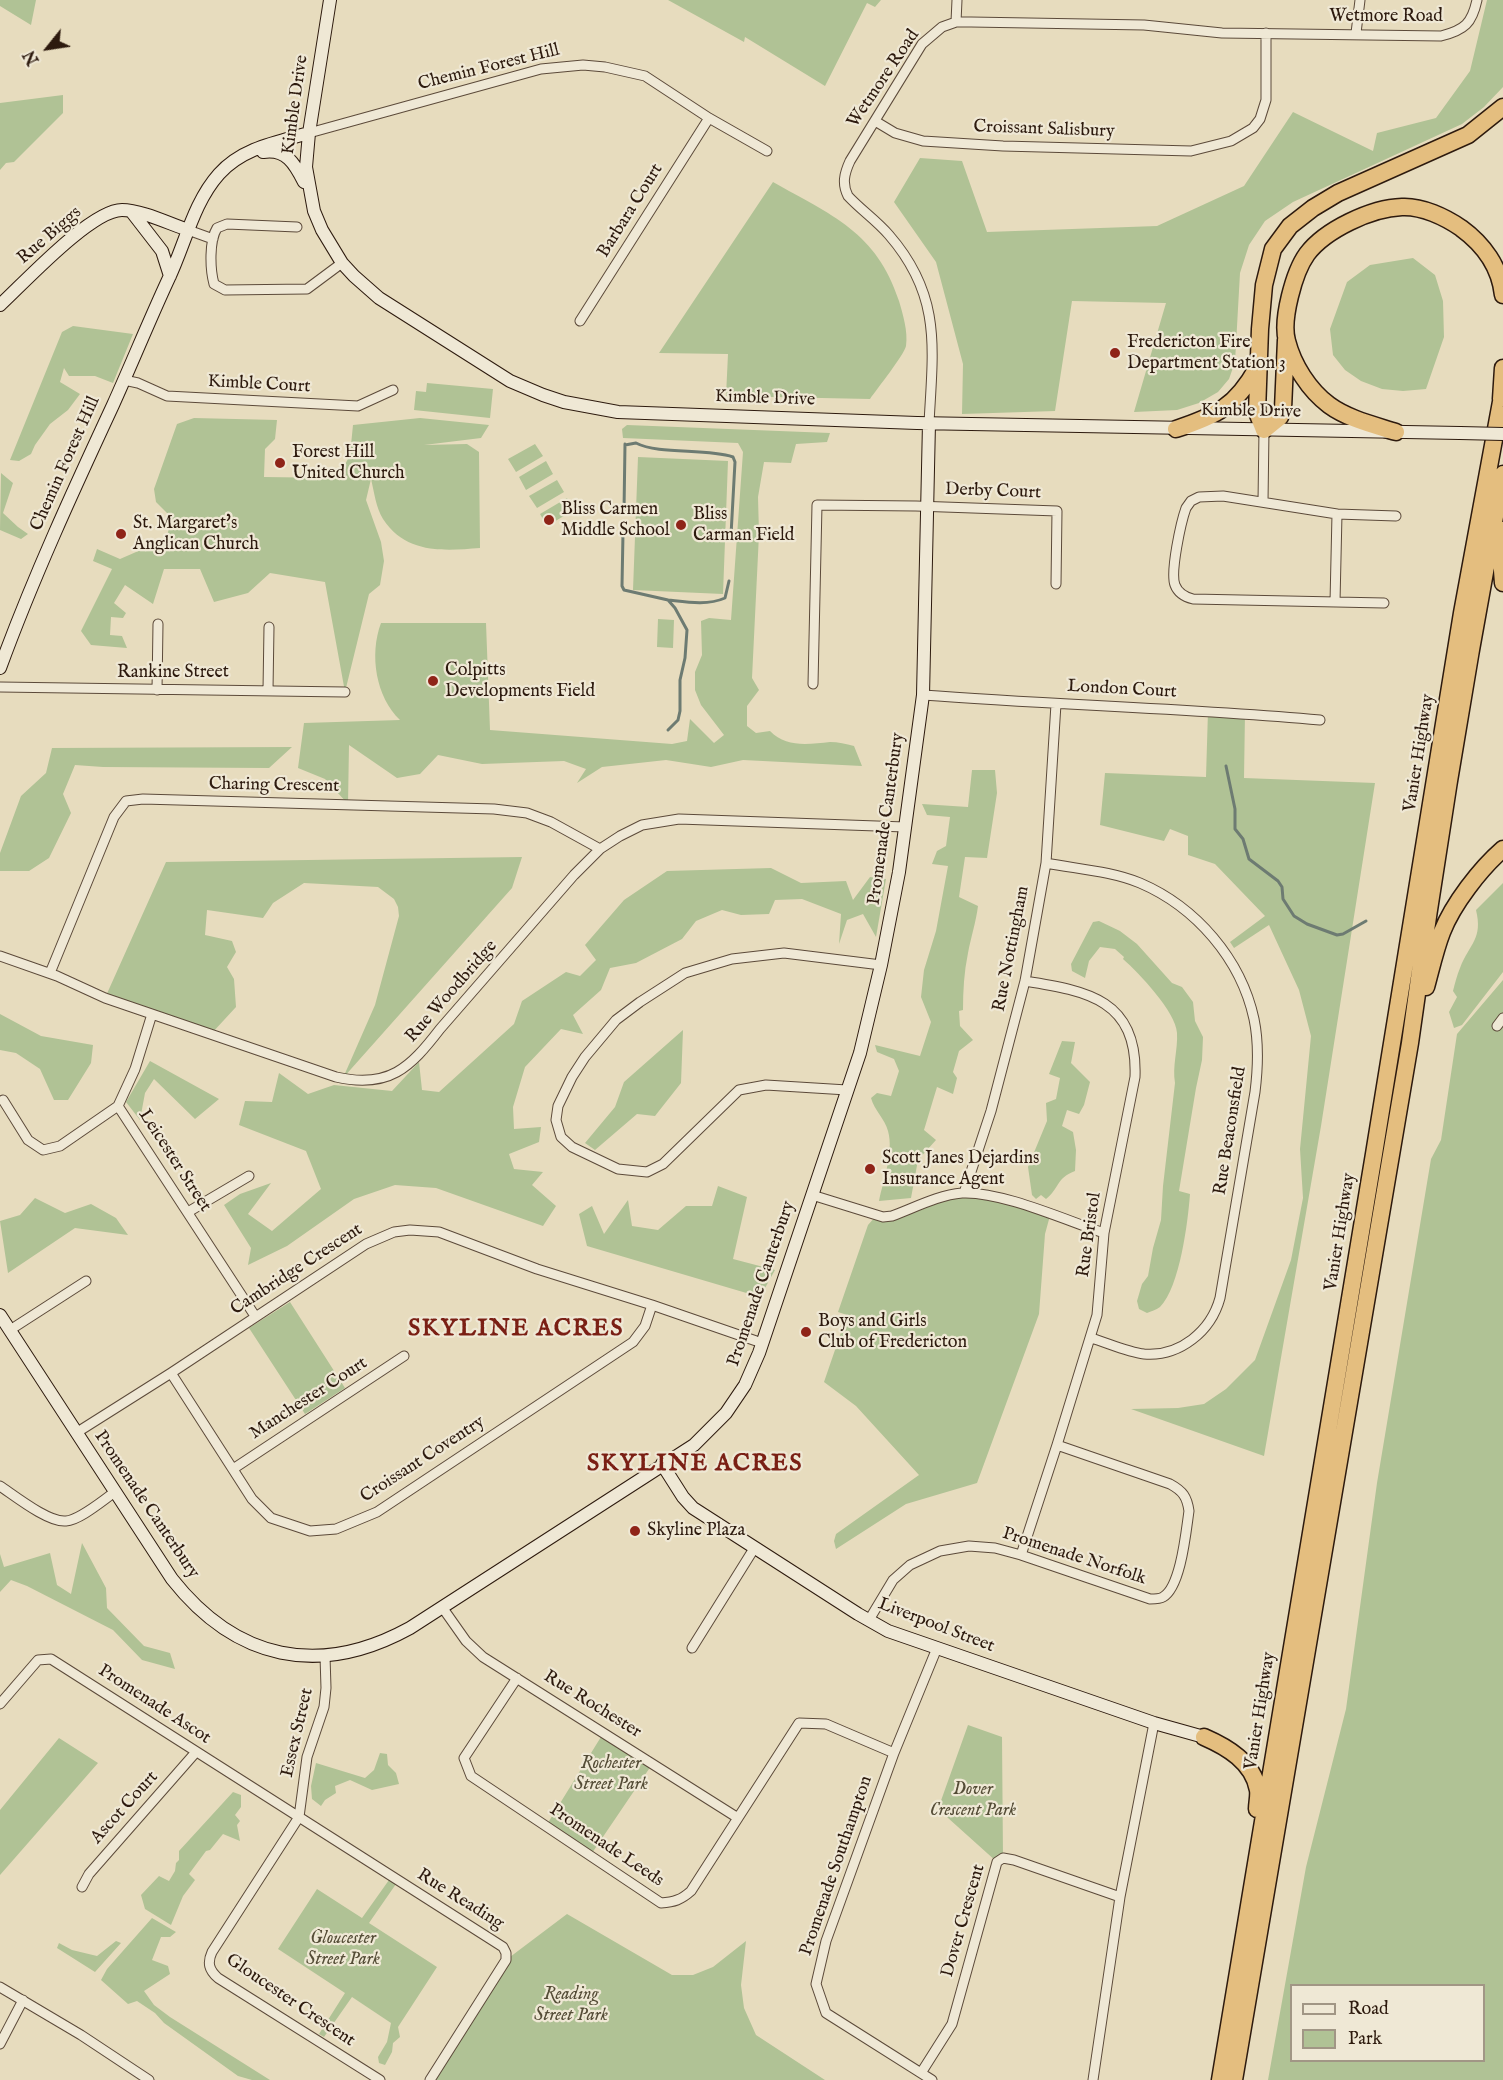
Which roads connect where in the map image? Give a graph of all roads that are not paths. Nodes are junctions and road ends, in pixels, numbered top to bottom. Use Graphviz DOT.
graph roads {
  1 [pos="330,0"];
  2 [pos="957,0"];
  3 [pos="1360,0"];
  4 [pos="1477,0"];
  5 [pos="956,22"];
  6 [pos="1266,33"];
  7 [pos="1356,33"];
  8 [pos="1503,107"];
  9 [pos="709,118"];
  10 [pos="874,121"];
  11 [pos="309,134"];
  12 [pos="767,151"];
  13 [pos="233,161"];
  14 [pos="310,194"];
  15 [pos="130,210"];
  16 [pos="297,227"];
  17 [pos="188,230"];
  18 [pos="213,239"];
  19 [pos="342,263"];
  20 [pos="170,276"];
  21 [pos="1503,295"];
  22 [pos="0,305"];
  23 [pos="580,321"];
  24 [pos="1286,340"];
  25 [pos="1259,365"];
  26 [pos="1503,368"];
  27 [pos="124,380"];
  28 [pos="393,390"];
  29 [pos="1502,395"];
  30 [pos="929,423"];
  31 [pos="1176,429"];
  32 [pos="1264,430"];
  33 [pos="1396,432"];
  34 [pos="1503,434"];
  35 [pos="1503,474"];
  36 [pos="1263,502"];
  37 [pos="926,506"];
  38 [pos="1337,514"];
  39 [pos="1396,516"];
  40 [pos="1503,520"];
  41 [pos="1503,583"];
  42 [pos="1056,584"];
  43 [pos="1335,602"];
  44 [pos="1384,603"];
  45 [pos="158,624"];
  46 [pos="269,627"];
  47 [pos="0,668"];
  48 [pos="813,684"];
  49 [pos="0,687"];
  50 [pos="157,690"];
  51 [pos="268,690"];
  52 [pos="345,692"];
  53 [pos="923,695"];
  54 [pos="1056,704"];
  55 [pos="1320,720"];
  56 [pos="905,827"];
  57 [pos="600,849"];
  58 [pos="1503,849"];
  59 [pos="1046,863"];
  60 [pos="0,956"];
  61 [pos="882,965"];
  62 [pos="50,973"];
  63 [pos="1025,981"];
  64 [pos="152,1014"];
  65 [pos="1410,1043"];
  66 [pos="847,1090"];
  67 [pos="3,1100"];
  68 [pos="118,1106"];
  69 [pos="249,1176"];
  70 [pos="964,1193"];
  71 [pos="812,1195"];
  72 [pos="188,1212"];
  73 [pos="1104,1233"];
  74 [pos="86,1281"];
  75 [pos="652,1305"];
  76 [pos="0,1315"];
  77 [pos="255,1316"];
  78 [pos="10,1330"];
  79 [pos="1091,1338"];
  80 [pos="762,1343"];
  81 [pos="404,1356"];
  82 [pos="171,1374"];
  83 [pos="76,1433"];
  84 [pos="1057,1446"];
  85 [pos="662,1464"];
  86 [pos="233,1469"];
  87 [pos="0,1486"];
  88 [pos="115,1492"];
  89 [pos="755,1547"];
  90 [pos="1021,1555"];
  91 [pos="442,1607"];
  92 [pos="869,1620"];
  93 [pos="692,1648"];
  94 [pos="936,1648"];
  95 [pos="325,1656"];
  96 [pos="517,1678"];
  97 [pos="0,1704"];
  98 [pos="1154,1723"];
  99 [pos="1204,1737"];
  100 [pos="196,1752"];
  101 [pos="894,1753"];
  102 [pos="299,1817"];
  103 [pos="738,1818"];
  104 [pos="1253,1878"];
  105 [pos="82,1887"];
  106 [pos="1120,1897"];
  107 [pos="0,1986"];
  108 [pos="23,2000"];
  109 [pos="0,2044"];
  110 [pos="921,2073"];
  111 [pos="150,2080"];
  112 [pos="380,2080"];
  113 [pos="430,2080"];
  114 [pos="932,2080"];
  115 [pos="1093,2080"];
  116 [pos="1220,2080"];
  117 [pos="1234,2080"];
  1 -- 11 [label="street, Kimble Drive"];
  2 -- 5 [label="street"];
  3 -- 7 [label="street"];
  4 -- 7 [label="street, Wetmore Road"];
  5 -- 6 [label="street, Wetmore Road"];
  5 -- 10 [label="street, Wetmore Road"];
  6 -- 7 [label="street, Wetmore Road"];
  6 -- 10 [label="street, Croissant Salisbury"];
  8 -- 25 [label="highway"];
  9 -- 11 [label="street, Chemin Forest Hill"];
  9 -- 12 [label="street, Chemin Forest Hill"];
  9 -- 23 [label="street, Barbara Court"];
  10 -- 30 [label="street, Wetmore Road"];
  11 -- 13 [label="street"];
  11 -- 14 [label="street, Kimble Drive"];
  13 -- 14 [label="street"];
  13 -- 17 [label="street, Chemin Forest Hill"];
  14 -- 19 [label="street, Kimble Drive"];
  15 -- 17 [label="street"];
  15 -- 20 [label="street"];
  15 -- 22 [label="street, Rue Biggs"];
  16 -- 18 [label="street"];
  17 -- 18 [label="street"];
  17 -- 20 [label="street, Chemin Forest Hill"];
  18 -- 19 [label="street"];
  19 -- 30 [label="street, Kimble Drive"];
  20 -- 27 [label="street, Chemin Forest Hill"];
  21 -- 24 [label="highway"];
  24 -- 32 [label="highway"];
  24 -- 33 [label="highway"];
  25 -- 31 [label="highway"];
  25 -- 32 [label="highway"];
  26 -- 29 [label="highway, Vanier Highway"];
  27 -- 28 [label="street, Kimble Court"];
  27 -- 47 [label="street, Chemin Forest Hill"];
  29 -- 104 [label="highway, Vanier Highway"];
  30 -- 31 [label="street, Kimble Drive"];
  30 -- 37 [label="street, Promenade Canterbury"];
  31 -- 32 [label="street, Kimble Drive"];
  32 -- 33 [label="street, Kimble Drive"];
  32 -- 36 [label="street"];
  33 -- 34 [label="street, Kimble Drive, bridge"];
  35 -- 65 [label="highway, Vanier Highway"];
  36 -- 38 [label="street"];
  36 -- 43 [label="street"];
  37 -- 42 [label="street, Derby Court"];
  37 -- 48 [label="street"];
  37 -- 53 [label="street, Promenade Canterbury"];
  38 -- 39 [label="street"];
  38 -- 43 [label="street"];
  40 -- 41 [label="highway"];
  43 -- 44 [label="street"];
  45 -- 50 [label="street"];
  46 -- 51 [label="street"];
  49 -- 50 [label="street, Rankine Street"];
  50 -- 51 [label="street, Rankine Street"];
  51 -- 52 [label="street, Rankine Street"];
  53 -- 54 [label="street, London Court"];
  53 -- 56 [label="street, Promenade Canterbury"];
  54 -- 55 [label="street, London Court"];
  54 -- 59 [label="street, Rue Nottingham"];
  56 -- 57 [label="street, Rue Woodbridge"];
  56 -- 61 [label="street, Promenade Canterbury"];
  57 -- 62 [label="street, Charing Crescent"];
  57 -- 64 [label="street, Rue Woodbridge"];
  58 -- 65 [label="highway"];
  59 -- 63 [label="street, Rue Nottingham"];
  59 -- 79 [label="street, Rue Beaconsfield"];
  60 -- 62 [label="street, Rue Woodbridge"];
  61 -- 66 [label="street, Promenade Canterbury"];
  61 -- 66 [label="street"];
  62 -- 64 [label="street, Rue Woodbridge"];
  63 -- 70 [label="street, Rue Nottingham"];
  63 -- 73 [label="street, Rue Bristol"];
  64 -- 68 [label="street, Leicester Street"];
  65 -- 117 [label="highway, Vanier Highway"];
  66 -- 71 [label="street, Promenade Canterbury"];
  67 -- 68 [label="street"];
  68 -- 72 [label="street, Leicester Street"];
  69 -- 72 [label="street"];
  70 -- 71 [label="street"];
  70 -- 73 [label="street"];
  71 -- 80 [label="street, Promenade Canterbury"];
  72 -- 77 [label="street, Leicester Street"];
  73 -- 79 [label="street, Rue Bristol"];
  74 -- 78 [label="street"];
  75 -- 77 [label="street, Cambridge Crescent"];
  75 -- 80 [label="street, Cambridge Crescent"];
  75 -- 86 [label="street, Croissant Coventry"];
  76 -- 78 [label="street, Promenade Canterbury"];
  77 -- 82 [label="street, Cambridge Crescent"];
  78 -- 83 [label="street, Promenade Canterbury"];
  79 -- 84 [label="street, Rue Bristol"];
  80 -- 85 [label="street, Promenade Canterbury"];
  81 -- 86 [label="street, Manchester Court"];
  82 -- 83 [label="street, Cambridge Crescent"];
  82 -- 86 [label="street, Croissant Coventry"];
  83 -- 88 [label="street, Promenade Canterbury"];
  84 -- 90 [label="street, Rue Bristol"];
  84 -- 90 [label="street, Promenade Norfolk"];
  85 -- 89 [label="street, Liverpool Street"];
  85 -- 91 [label="street, Promenade Canterbury"];
  87 -- 88 [label="street"];
  88 -- 95 [label="street, Promenade Canterbury"];
  89 -- 92 [label="street, Liverpool Street"];
  89 -- 93 [label="street"];
  90 -- 92 [label="street, Promenade Norfolk"];
  91 -- 95 [label="street, Promenade Canterbury"];
  91 -- 96 [label="street, Rue Rochester"];
  92 -- 94 [label="street, Liverpool Street"];
  94 -- 98 [label="street, Liverpool Street"];
  94 -- 101 [label="street, Promenade Southampton"];
  95 -- 102 [label="street, Essex Street"];
  96 -- 103 [label="street, Rue Rochester"];
  96 -- 103 [label="street, Promenade Leeds"];
  97 -- 100 [label="street, Promenade Ascot"];
  98 -- 99 [label="street, Liverpool Street"];
  98 -- 106 [label="street"];
  99 -- 104 [label="highway"];
  100 -- 102 [label="street, Promenade Ascot"];
  100 -- 105 [label="street, Ascot Court"];
  101 -- 103 [label="street, Promenade Leeds"];
  101 -- 110 [label="street, Promenade Southampton"];
  102 -- 112 [label="street, Gloucester Crescent"];
  102 -- 113 [label="street, Rue Reading"];
  104 -- 116 [label="highway, Vanier Highway"];
  106 -- 110 [label="street, Dover Crescent"];
  106 -- 115 [label="street"];
  107 -- 108 [label="street"];
  108 -- 109 [label="street"];
  108 -- 111 [label="street"];
  110 -- 114 [label="street, Promenade Southampton"];
}
